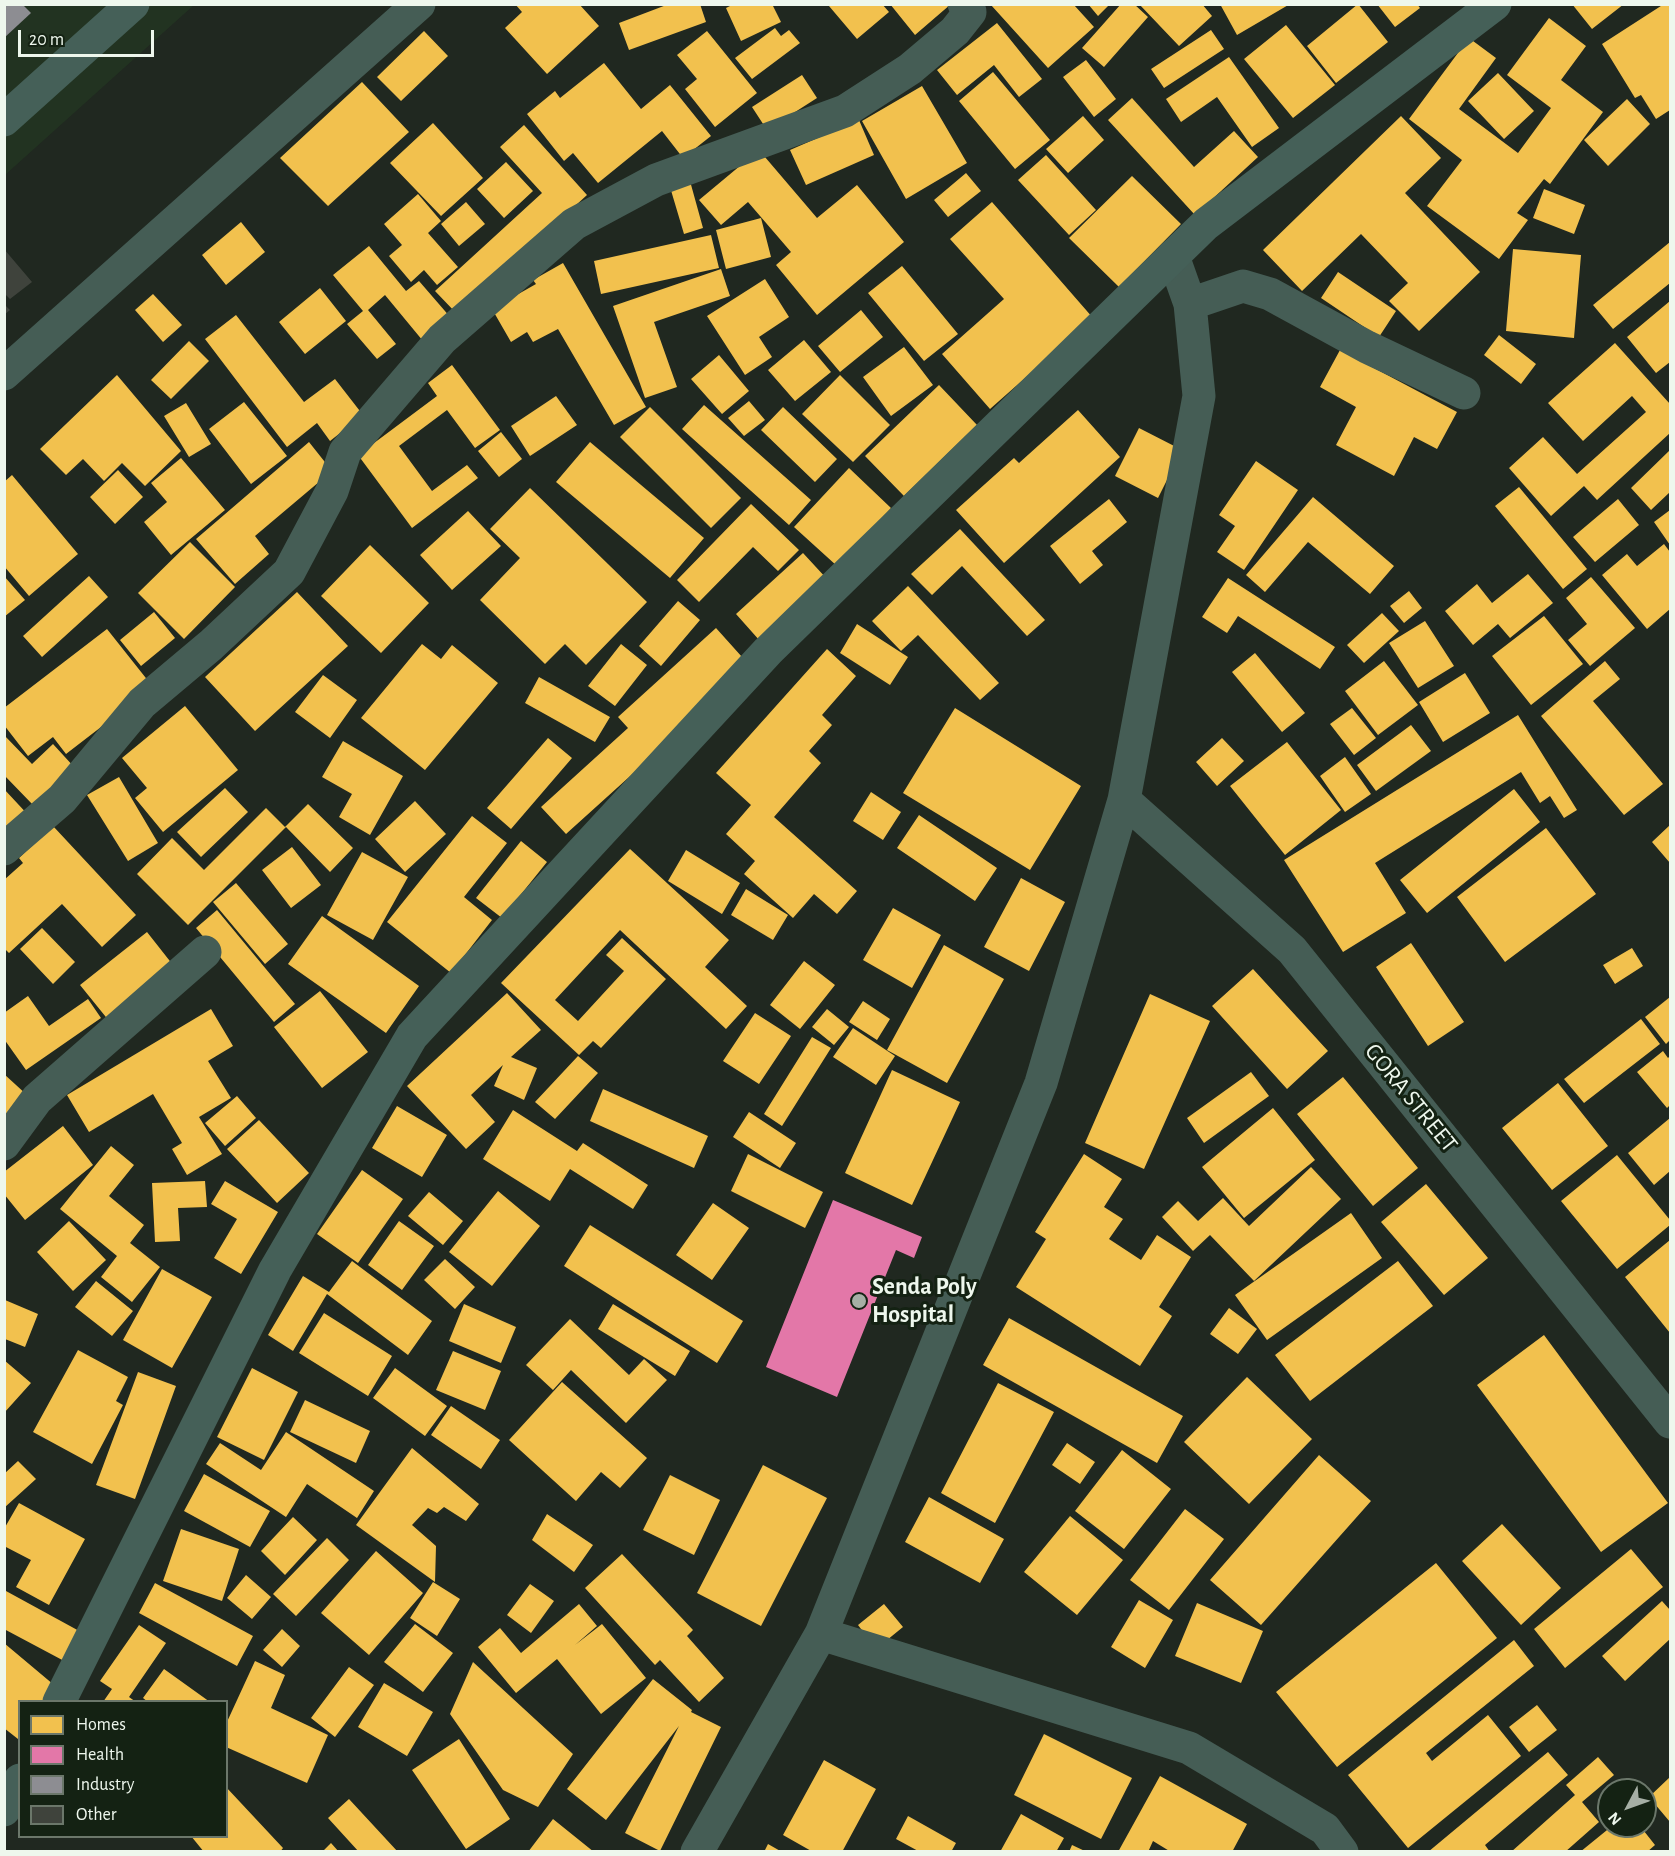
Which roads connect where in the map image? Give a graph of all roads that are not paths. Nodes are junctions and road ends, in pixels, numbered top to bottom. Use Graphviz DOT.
graph roads {
  1 [pos="133,4"];
  2 [pos="419,4"];
  3 [pos="964,4"];
  4 [pos="1495,4"];
  5 [pos="4,120"];
  6 [pos="1173,256"];
  7 [pos="1190,304"];
  8 [pos="4,374"];
  9 [pos="1464,393"];
  10 [pos="1124,800"];
  11 [pos="4,849"];
  12 [pos="205,952"];
  13 [pos="4,1144"];
  14 [pos="1671,1422"];
  15 [pos="820,1634"];
  16 [pos="60,1700"];
  17 [pos="18,1784"];
  18 [pos="4,1810"];
  19 [pos="697,1851"];
  20 [pos="1342,1851"];
  1 -- 5 [label="street"];
  2 -- 8 [label="street"];
  3 -- 11 [label="street"];
  4 -- 6 [label="street"];
  6 -- 7 [label="street"];
  6 -- 16 [label="street"];
  7 -- 9 [label="street"];
  7 -- 10 [label="street"];
  10 -- 14 [label="street, GORA STREET"];
  10 -- 15 [label="street"];
  12 -- 13 [label="street"];
  15 -- 19 [label="street"];
  15 -- 20 [label="street"];
  17 -- 18 [label="street"];
}
